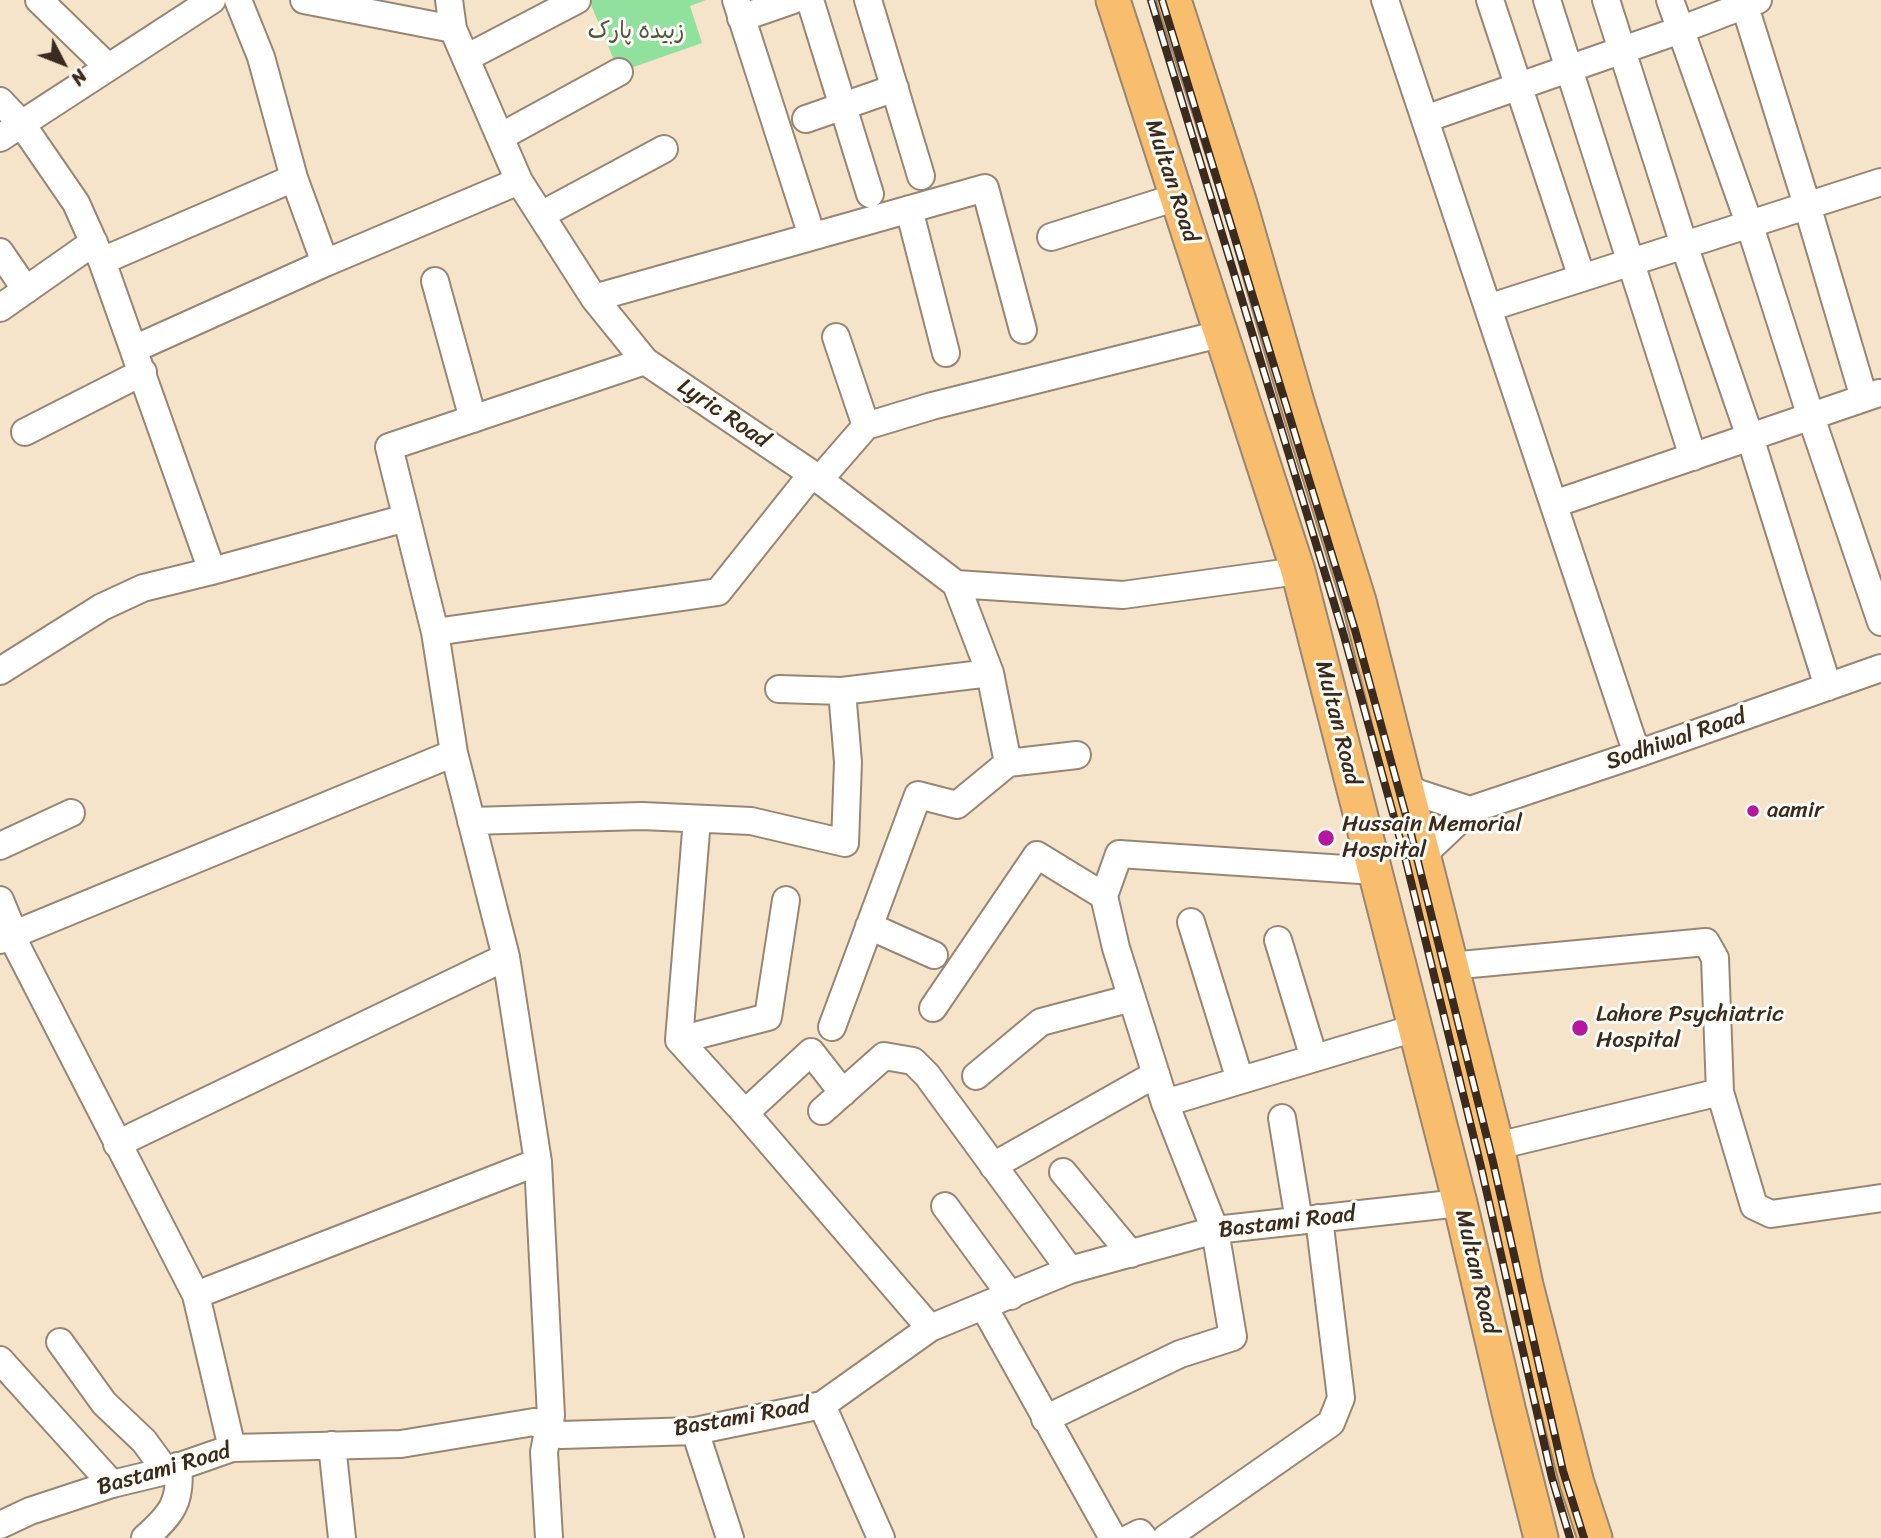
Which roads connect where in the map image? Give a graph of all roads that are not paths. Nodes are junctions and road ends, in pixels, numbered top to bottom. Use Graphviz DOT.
graph roads {
  1 [pos="39,0"];
  2 [pos="212,0"];
  3 [pos="238,0"];
  4 [pos="304,0"];
  5 [pos="449,0"];
  6 [pos="577,0"];
  7 [pos="793,0"];
  8 [pos="810,0"];
  9 [pos="868,0"];
  10 [pos="1113,0"];
  11 [pos="1174,0"];
  12 [pos="1385,0"];
  13 [pos="1490,0"];
  14 [pos="1547,0"];
  15 [pos="1606,0"];
  16 [pos="1670,0"];
  17 [pos="1748,2"];
  18 [pos="738,9"];
  19 [pos="453,29"];
  20 [pos="1680,30"];
  21 [pos="1622,50"];
  22 [pos="466,58"];
  23 [pos="108,67"];
  24 [pos="1568,69"];
  25 [pos="619,72"];
  26 [pos="1517,86"];
  27 [pos="895,88"];
  28 [pos="0,101"];
  29 [pos="843,106"];
  30 [pos="806,119"];
  31 [pos="1425,119"];
  32 [pos="10,130"];
  33 [pos="500,137"];
  34 [pos="664,149"];
  35 [pos="921,176"];
  36 [pos="294,178"];
  37 [pos="519,181"];
  38 [pos="1881,182"];
  39 [pos="870,194"];
  40 [pos="1177,197"];
  41 [pos="1807,205"];
  42 [pos="909,209"];
  43 [pos="541,215"];
  44 [pos="1749,223"];
  45 [pos="812,236"];
  46 [pos="1051,237"];
  47 [pos="1684,245"];
  48 [pos="0,252"];
  49 [pos="98,252"];
  50 [pos="326,263"];
  51 [pos="1630,263"];
  52 [pos="1582,278"];
  53 [pos="435,281"];
  54 [pos="26,290"];
  55 [pos="594,298"];
  56 [pos="1488,308"];
  57 [pos="0,309"];
  58 [pos="1023,330"];
  59 [pos="1220,334"];
  60 [pos="836,337"];
  61 [pos="946,353"];
  62 [pos="139,361"];
  63 [pos="645,361"];
  64 [pos="1872,395"];
  65 [pos="1811,416"];
  66 [pos="473,419"];
  67 [pos="866,426"];
  68 [pos="26,432"];
  69 [pos="1750,437"];
  70 [pos="1693,457"];
  71 [pos="815,477"];
  72 [pos="1554,504"];
  73 [pos="406,518"];
  74 [pos="212,571"];
  75 [pos="1298,571"];
  76 [pos="956,584"];
  77 [pos="1881,622"];
  78 [pos="435,632"];
  79 [pos="1881,668"];
  80 [pos="0,671"];
  81 [pos="990,673"];
  82 [pos="1828,687"];
  83 [pos="779,689"];
  84 [pos="842,691"];
  85 [pos="454,753"];
  86 [pos="1637,754"];
  87 [pos="1077,755"];
  88 [pos="1008,763"];
  89 [pos="1406,786"];
  90 [pos="1469,810"];
  91 [pos="71,813"];
  92 [pos="697,819"];
  93 [pos="471,821"];
  94 [pos="0,846"];
  95 [pos="1424,858"];
  96 [pos="1375,871"];
  97 [pos="1104,896"];
  98 [pos="0,900"];
  99 [pos="786,900"];
  100 [pos="1191,922"];
  101 [pos="869,926"];
  102 [pos="8,936"];
  103 [pos="1278,940"];
  104 [pos="934,955"];
  105 [pos="506,957"];
  106 [pos="1450,966"];
  107 [pos="1132,998"];
  108 [pos="933,1008"];
  109 [pos="832,1027"];
  110 [pos="1415,1028"];
  111 [pos="679,1040"];
  112 [pos="1314,1058"];
  113 [pos="1156,1074"];
  114 [pos="976,1076"];
  115 [pos="1240,1080"];
  116 [pos="1720,1092"];
  117 [pos="844,1093"];
  118 [pos="1165,1103"];
  119 [pos="822,1111"];
  120 [pos="745,1113"];
  121 [pos="1282,1118"];
  122 [pos="117,1144"];
  123 [pos="1497,1146"];
  124 [pos="538,1162"];
  125 [pos="993,1166"];
  126 [pos="1063,1172"];
  127 [pos="1881,1198"];
  128 [pos="1460,1203"];
  129 [pos="945,1206"];
  130 [pos="1309,1219"];
  131 [pos="1216,1230"];
  132 [pos="1131,1254"];
  133 [pos="1070,1270"];
  134 [pos="196,1295"];
  135 [pos="1011,1296"];
  136 [pos="984,1307"];
  137 [pos="930,1328"];
  138 [pos="60,1342"];
  139 [pos="0,1360"];
  140 [pos="1556,1401"];
  141 [pos="822,1405"];
  142 [pos="1509,1412"];
  143 [pos="1045,1419"];
  144 [pos="547,1429"];
  145 [pos="695,1431"];
  146 [pos="332,1445"];
  147 [pos="232,1448"];
  148 [pos="172,1469"];
  149 [pos="112,1484"];
  150 [pos="0,1525"];
  151 [pos="151,1536"];
  152 [pos="342,1538"];
  153 [pos="549,1538"];
  154 [pos="730,1538"];
  155 [pos="881,1538"];
  156 [pos="1113,1538"];
  157 [pos="1130,1538"];
  158 [pos="1144,1538"];
  159 [pos="1166,1538"];
  160 [pos="1541,1538"];
  161 [pos="1595,1538"];
  1 -- 23 [label="street"];
  2 -- 23 [label="street"];
  3 -- 36 [label="street"];
  4 -- 19 [label="street"];
  5 -- 19 [label="street, Lyric Road"];
  6 -- 22 [label="street"];
  7 -- 18 [label="street"];
  8 -- 29 [label="street"];
  9 -- 27 [label="street"];
  10 -- 40 [label="main road, Multan Road"];
  11 -- 89 [label="main road, Multan Road"];
  12 -- 31 [label="street"];
  13 -- 26 [label="street"];
  14 -- 24 [label="street"];
  15 -- 21 [label="street"];
  16 -- 20 [label="street"];
  17 -- 20 [label="street"];
  17 -- 41 [label="street"];
  18 -- 45 [label="street"];
  19 -- 22 [label="street, Lyric Road"];
  20 -- 21 [label="street"];
  20 -- 44 [label="street"];
  21 -- 24 [label="street"];
  21 -- 47 [label="street"];
  22 -- 33 [label="street, Lyric Road"];
  23 -- 32 [label="street"];
  24 -- 26 [label="street"];
  24 -- 51 [label="street"];
  25 -- 33 [label="street"];
  26 -- 31 [label="street"];
  26 -- 52 [label="street"];
  27 -- 29 [label="street"];
  27 -- 35 [label="street"];
  28 -- 32 [label="street"];
  29 -- 30 [label="street"];
  29 -- 39 [label="street"];
  31 -- 56 [label="street"];
  32 -- 49 [label="street"];
  33 -- 37 [label="street, Lyric Road"];
  34 -- 43 [label="street"];
  36 -- 49 [label="street"];
  36 -- 50 [label="street"];
  37 -- 43 [label="street, Lyric Road"];
  37 -- 50 [label="street"];
  38 -- 41 [label="street"];
  40 -- 46 [label="street"];
  40 -- 59 [label="main road, Multan Road"];
  41 -- 44 [label="street"];
  41 -- 64 [label="street"];
  42 -- 45 [label="street"];
  42 -- 58 [label="street"];
  42 -- 61 [label="street"];
  43 -- 55 [label="street, Lyric Road"];
  44 -- 47 [label="street"];
  44 -- 65 [label="street"];
  45 -- 55 [label="street"];
  47 -- 51 [label="street"];
  47 -- 69 [label="street"];
  48 -- 54 [label="street"];
  49 -- 54 [label="street"];
  49 -- 62 [label="street"];
  50 -- 62 [label="street"];
  51 -- 52 [label="street"];
  51 -- 70 [label="street"];
  52 -- 56 [label="street"];
  53 -- 66 [label="street"];
  54 -- 57 [label="street"];
  55 -- 63 [label="street, Lyric Road"];
  56 -- 72 [label="street"];
  59 -- 67 [label="street"];
  59 -- 75 [label="main road, Multan Road"];
  60 -- 67 [label="street"];
  62 -- 68 [label="street"];
  62 -- 74 [label="street"];
  63 -- 66 [label="street"];
  63 -- 71 [label="street, Lyric Road"];
  64 -- 65 [label="street"];
  65 -- 69 [label="street"];
  65 -- 77 [label="street"];
  66 -- 73 [label="street"];
  67 -- 71 [label="street"];
  69 -- 70 [label="street"];
  69 -- 82 [label="street"];
  70 -- 72 [label="street"];
  71 -- 76 [label="street, Lyric Road"];
  71 -- 78 [label="street"];
  72 -- 86 [label="street"];
  73 -- 74 [label="street"];
  73 -- 78 [label="street"];
  74 -- 80 [label="street"];
  75 -- 76 [label="street"];
  75 -- 96 [label="main road, Multan Road"];
  76 -- 81 [label="street"];
  78 -- 85 [label="street"];
  79 -- 82 [label="street, Sodhiwal Road"];
  81 -- 84 [label="street"];
  81 -- 88 [label="street"];
  82 -- 86 [label="street, Sodhiwal Road"];
  83 -- 84 [label="street"];
  84 -- 92 [label="street"];
  85 -- 93 [label="street"];
  85 -- 102 [label="street"];
  86 -- 90 [label="street, Sodhiwal Road"];
  87 -- 88 [label="street"];
  88 -- 101 [label="street"];
  89 -- 90 [label="street"];
  89 -- 95 [label="main road, Multan Road"];
  90 -- 95 [label="street, Sodhiwal Road"];
  91 -- 94 [label="street"];
  92 -- 93 [label="street"];
  92 -- 111 [label="street"];
  93 -- 105 [label="street"];
  95 -- 106 [label="main road, Multan Road"];
  96 -- 97 [label="street"];
  96 -- 110 [label="main road, Multan Road"];
  97 -- 107 [label="street"];
  97 -- 108 [label="street"];
  98 -- 102 [label="street"];
  99 -- 111 [label="street"];
  100 -- 115 [label="street"];
  101 -- 104 [label="street"];
  101 -- 109 [label="street"];
  102 -- 122 [label="street"];
  103 -- 112 [label="street"];
  105 -- 122 [label="street"];
  105 -- 124 [label="street"];
  106 -- 116 [label="street"];
  106 -- 123 [label="main road, Multan Road"];
  107 -- 113 [label="street"];
  107 -- 114 [label="street"];
  110 -- 112 [label="street"];
  110 -- 128 [label="main road, Multan Road"];
  111 -- 120 [label="street"];
  112 -- 115 [label="street"];
  113 -- 118 [label="street"];
  113 -- 125 [label="street"];
  115 -- 118 [label="street"];
  116 -- 123 [label="street"];
  116 -- 127 [label="street"];
  117 -- 119 [label="street"];
  117 -- 120 [label="street"];
  117 -- 125 [label="street"];
  118 -- 131 [label="street"];
  120 -- 137 [label="street"];
  121 -- 130 [label="street"];
  122 -- 134 [label="street"];
  123 -- 140 [label="main road, Multan Road"];
  124 -- 134 [label="street"];
  124 -- 144 [label="street"];
  125 -- 133 [label="street"];
  126 -- 132 [label="street"];
  128 -- 130 [label="street, Bastami Road"];
  128 -- 142 [label="main road, Multan Road"];
  129 -- 135 [label="street"];
  130 -- 131 [label="street, Bastami Road"];
  130 -- 159 [label="street"];
  131 -- 132 [label="street, Bastami Road"];
  131 -- 143 [label="street"];
  132 -- 133 [label="street, Bastami Road"];
  133 -- 135 [label="street, Bastami Road"];
  134 -- 147 [label="street"];
  135 -- 136 [label="street, Bastami Road"];
  136 -- 137 [label="street, Bastami Road"];
  136 -- 143 [label="street"];
  137 -- 141 [label="street, Bastami Road"];
  138 -- 148 [label="street"];
  139 -- 149 [label="street"];
  140 -- 142 [label="main road"];
  140 -- 161 [label="main road, Multan Road"];
  141 -- 145 [label="street, Bastami Road"];
  141 -- 155 [label="street"];
  142 -- 160 [label="main road, Multan Road"];
  143 -- 156 [label="street"];
  144 -- 145 [label="street, Bastami Road"];
  144 -- 146 [label="street, Bastami Road"];
  144 -- 153 [label="street"];
  145 -- 154 [label="street"];
  146 -- 147 [label="street, Bastami Road"];
  146 -- 152 [label="street"];
  147 -- 148 [label="street, Bastami Road"];
  148 -- 149 [label="street, Bastami Road"];
  148 -- 151 [label="street"];
  149 -- 150 [label="street, Bastami Road"];
  157 -- 158 [label="street"];
}
